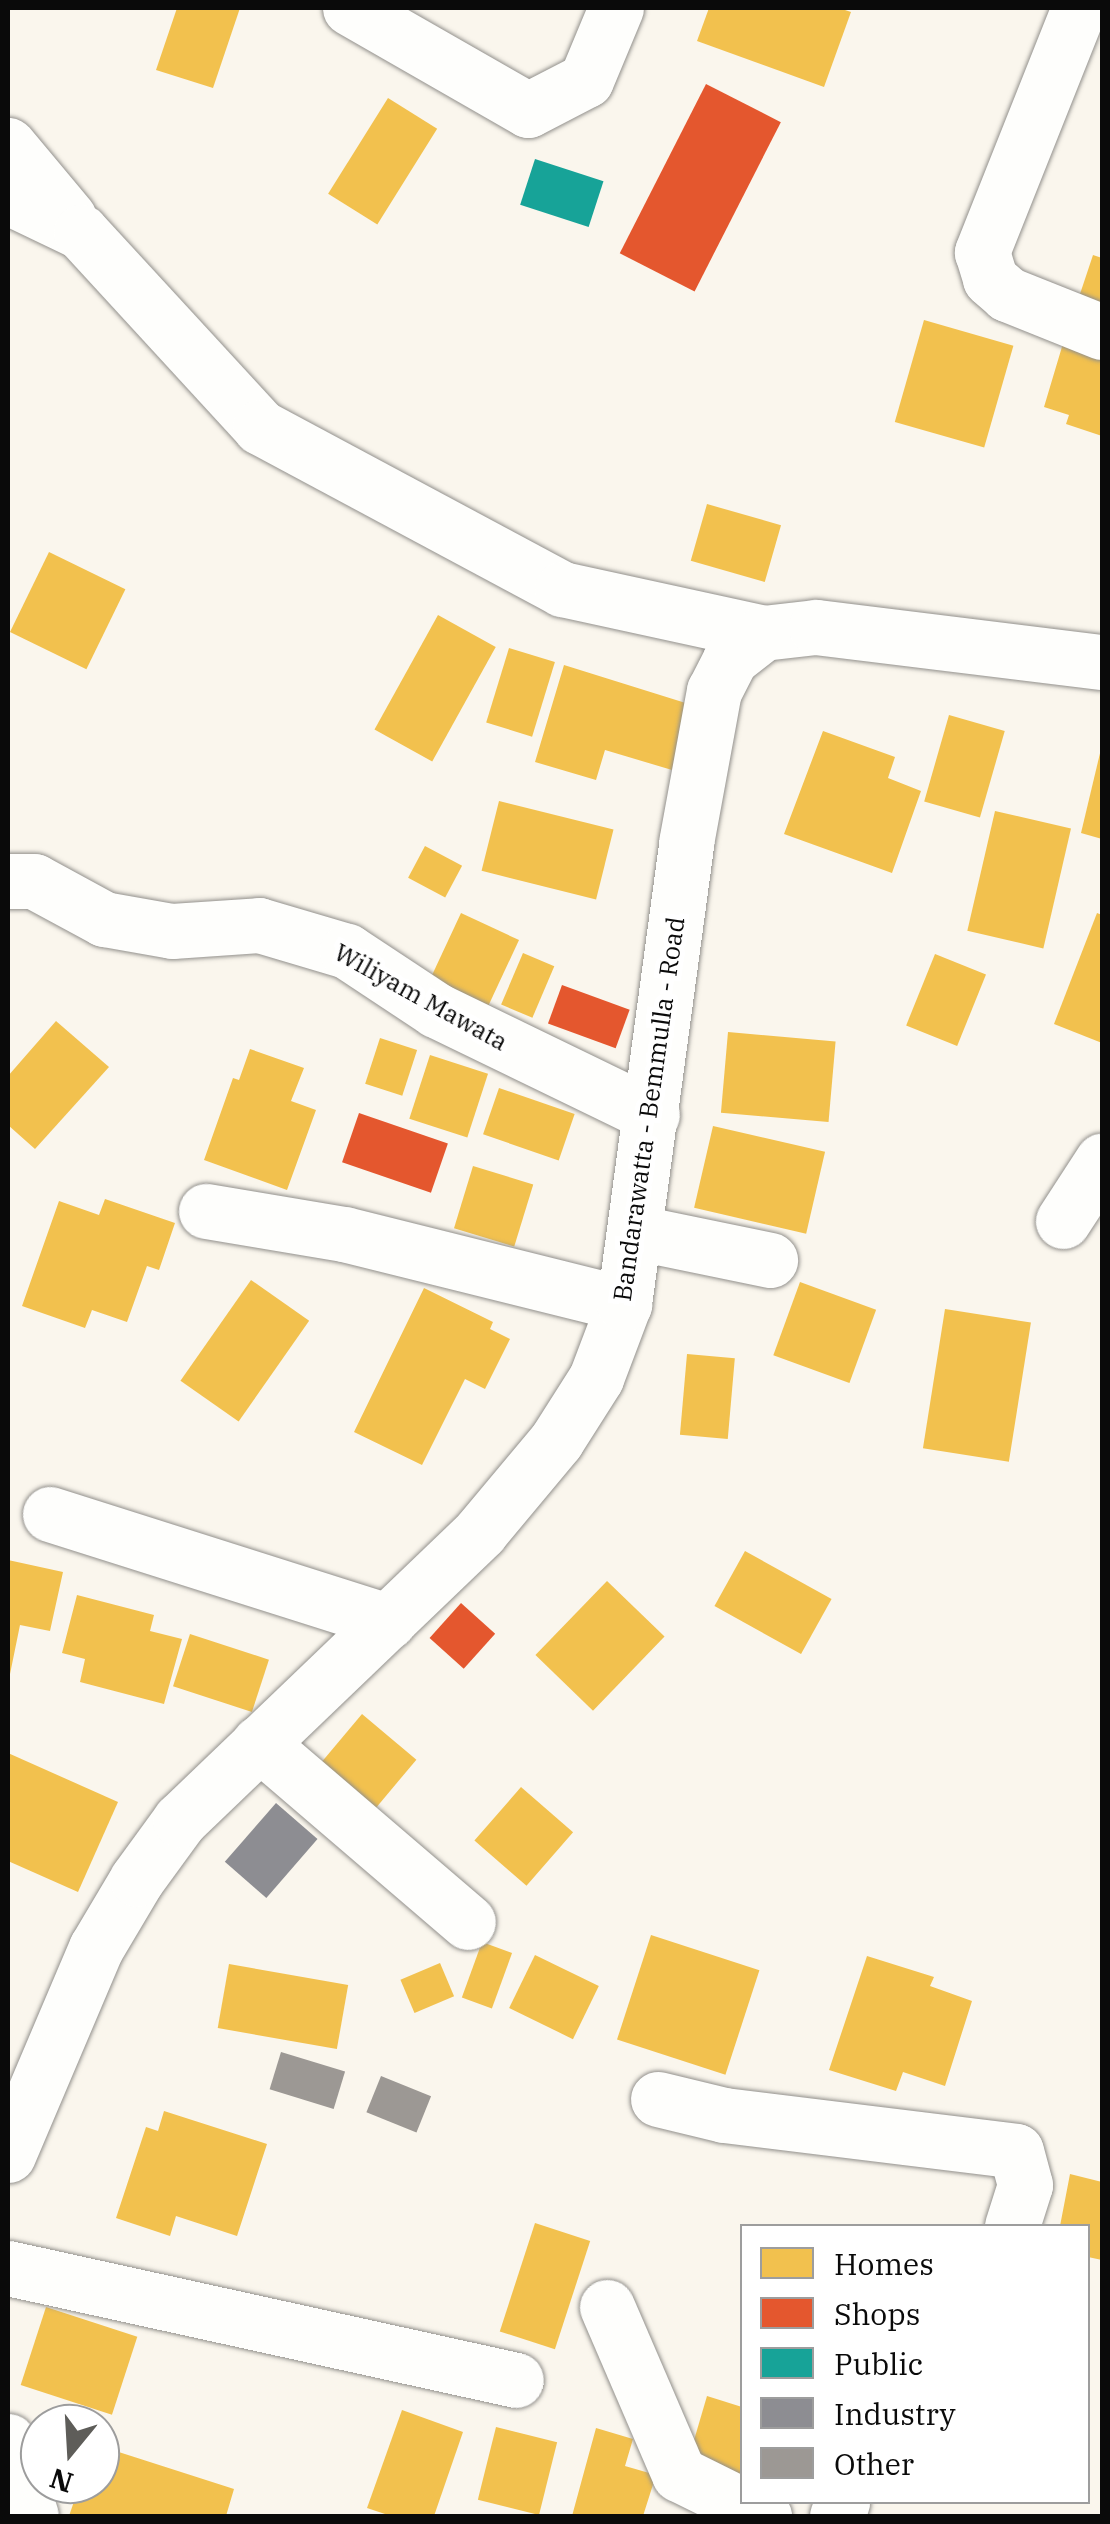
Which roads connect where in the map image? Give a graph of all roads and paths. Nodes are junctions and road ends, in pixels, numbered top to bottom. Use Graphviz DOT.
graph roads {
  1 [pos="350,8"];
  2 [pos="616,8"];
  3 [pos="1079,8"];
  4 [pos="8,145"];
  5 [pos="8,197"];
  6 [pos="81,232"];
  7 [pos="1102,332"];
  8 [pos="763,633"];
  9 [pos="1102,662"];
  10 [pos="8,881"];
  11 [pos="652,1115"];
  12 [pos="1102,1161"];
  13 [pos="206,1211"];
  14 [pos="1063,1221"];
  15 [pos="634,1232"];
  16 [pos="770,1260"];
  17 [pos="624,1304"];
  18 [pos="50,1514"];
  19 [pos="388,1621"];
  20 [pos="259,1743"];
  21 [pos="468,1922"];
  22 [pos="658,2099"];
  23 [pos="8,2155"];
  24 [pos="1013,2224"];
  25 [pos="8,2268"];
  26 [pos="607,2307"];
  27 [pos="516,2380"];
  28 [pos="8,2441"];
  29 [pos="31,2516"];
  30 [pos="764,2516"];
  1 -- 2 [label="street"];
  3 -- 7 [label="street"];
  4 -- 6 [label="street"];
  5 -- 6 [label="street"];
  6 -- 8 [label="street"];
  8 -- 9 [label="street"];
  8 -- 11 [label="street, Bandarawatta - Bemmulla - Road"];
  10 -- 11 [label="street, Wiliyam Mawata"];
  11 -- 15 [label="street, Bandarawatta - Bemmulla - Road"];
  12 -- 14 [label="street"];
  13 -- 17 [label="street"];
  15 -- 16 [label="street"];
  15 -- 17 [label="street, Bandarawatta - Bemmulla - Road"];
  17 -- 19 [label="street, Bandarawatta - Bemmulla - Road"];
  18 -- 19 [label="street"];
  19 -- 20 [label="street, Bandarawatta - Bemmulla - Road"];
  20 -- 21 [label="street"];
  20 -- 23 [label="street, Bandarawatta - Bemmulla - Road"];
  22 -- 24 [label="street"];
  25 -- 27 [label="street"];
  26 -- 30 [label="street"];
  28 -- 29 [label="street"];
}
